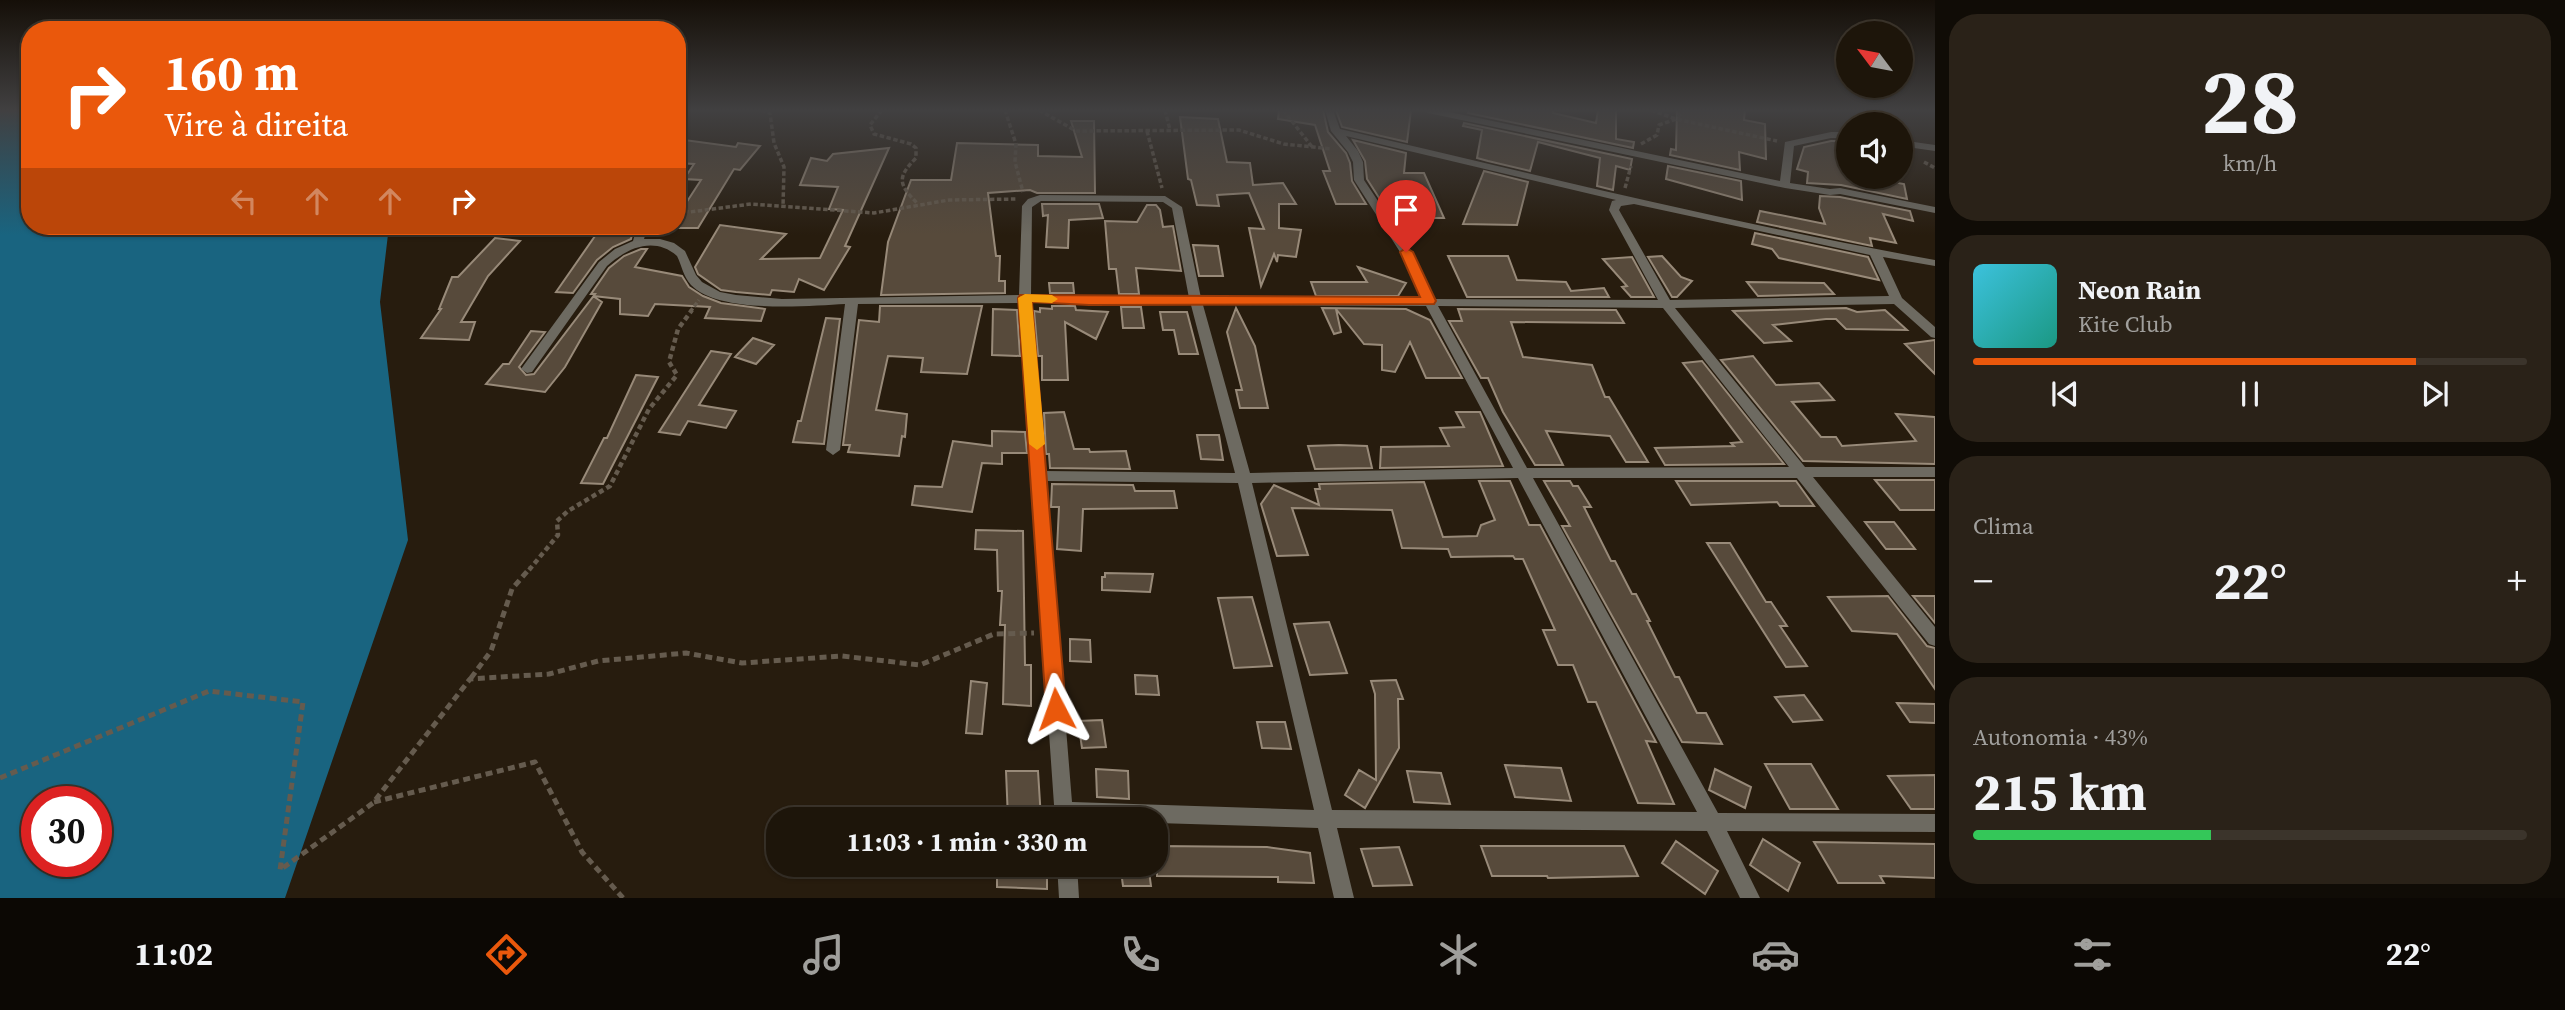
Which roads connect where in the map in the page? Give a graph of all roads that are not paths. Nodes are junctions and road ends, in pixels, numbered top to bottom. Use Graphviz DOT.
graph roads {
  1 [pos="1353,152"];
  2 [pos="1425,152"];
  3 [pos="1630,152"];
  4 [pos="1787,152"];
  5 [pos="1785,184"];
  6 [pos="1634,201"];
  7 [pos="1935,210"];
  8 [pos="640,235"];
  9 [pos="638,242"];
  10 [pos="1875,253"];
  11 [pos="1935,263"];
  12 [pos="1025,298"];
  13 [pos="852,300"];
  14 [pos="1897,300"];
  15 [pos="1196,301"];
  16 [pos="1429,301"];
  17 [pos="1666,304"];
  18 [pos="1935,334"];
  19 [pos="527,369"];
  20 [pos="833,450"];
  21 [pos="1935,472"];
  22 [pos="1523,473"];
  23 [pos="1801,473"];
  24 [pos="1039,476"];
  25 [pos="1244,478"];
  26 [pos="1935,639"];
  27 [pos="1063,807"];
  28 [pos="1168,817"];
  29 [pos="1324,819"];
  30 [pos="1712,821"];
  31 [pos="1935,823"];
  32 [pos="1068,877"];
  33 [pos="1069,898"];
  34 [pos="1345,898"];
  35 [pos="1750,898"];
  1 -- 16 [label="street"];
  2 -- 6 [label="street"];
  3 -- 5 [label="street"];
  4 -- 5 [label="street"];
  5 -- 7 [label="street"];
  6 -- 10 [label="street"];
  6 -- 17 [label="street"];
  8 -- 9 [label="street"];
  9 -- 13 [label="street"];
  9 -- 19 [label="street"];
  10 -- 11 [label="street"];
  10 -- 14 [label="street"];
  12 -- 13 [label="street"];
  12 -- 15 [label="street"];
  12 -- 15 [label="street"];
  12 -- 24 [label="street"];
  13 -- 20 [label="street"];
  14 -- 17 [label="street"];
  14 -- 18 [label="street"];
  15 -- 16 [label="street"];
  15 -- 25 [label="street"];
  16 -- 17 [label="street"];
  16 -- 22 [label="street"];
  17 -- 23 [label="street"];
  21 -- 23 [label="street"];
  22 -- 23 [label="street"];
  22 -- 25 [label="street"];
  22 -- 30 [label="street"];
  23 -- 26 [label="street"];
  24 -- 25 [label="street"];
  24 -- 27 [label="street"];
  25 -- 29 [label="street"];
  28 -- 29 [label="street"];
  29 -- 30 [label="street"];
  29 -- 34 [label="street"];
  30 -- 31 [label="street"];
  30 -- 35 [label="street"];
  32 -- 33 [label="street"];
}
